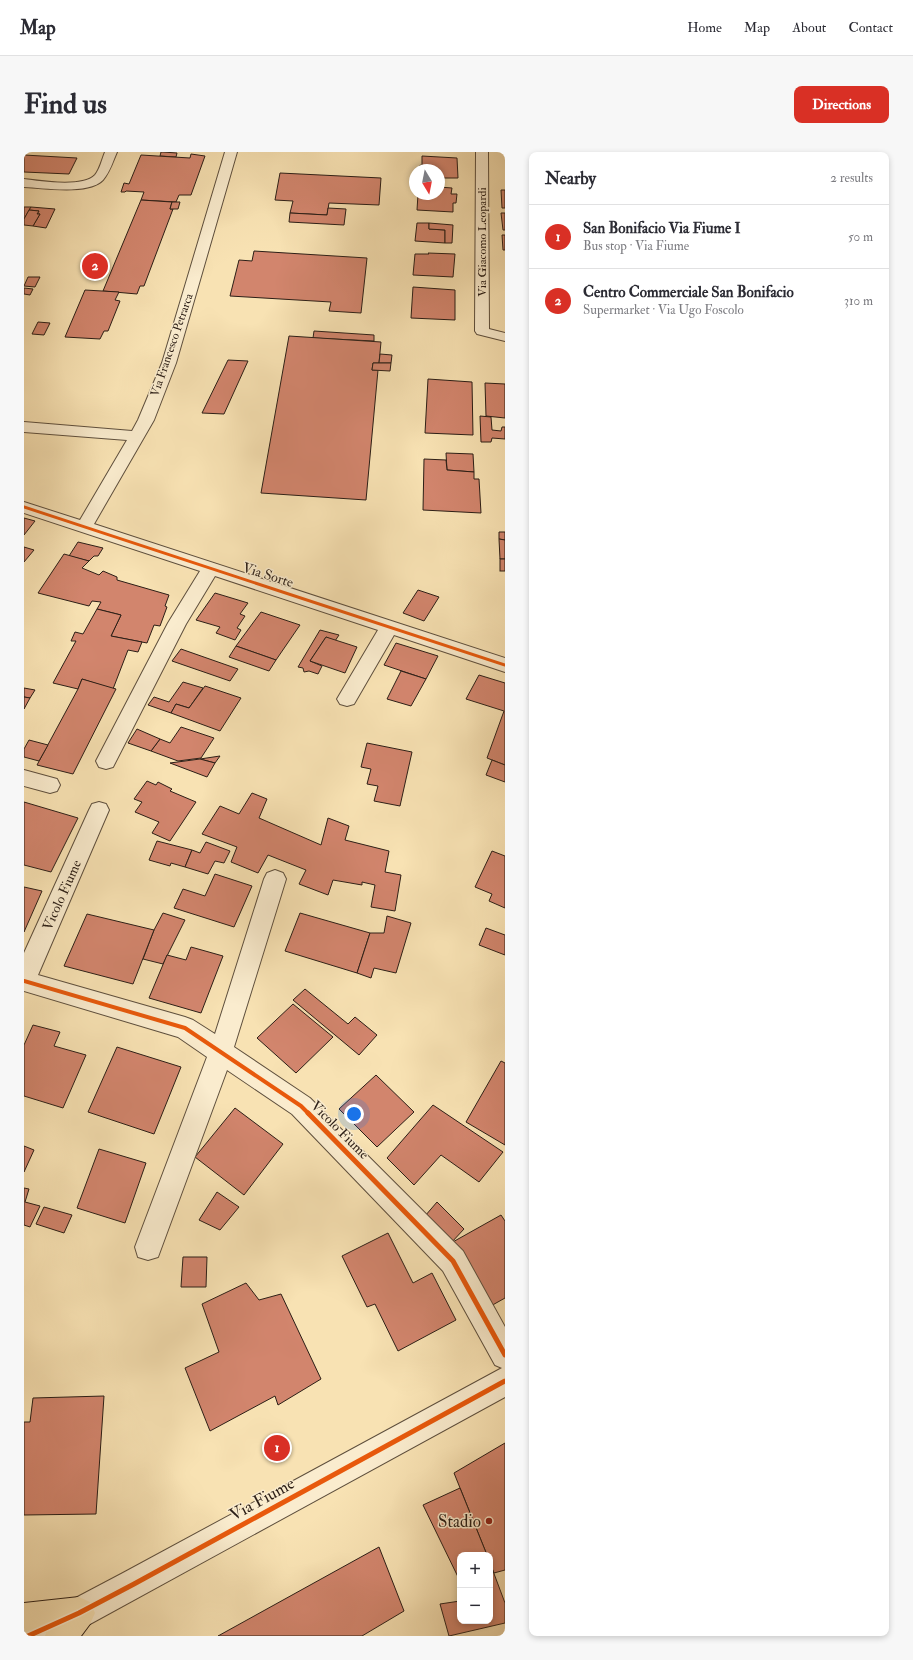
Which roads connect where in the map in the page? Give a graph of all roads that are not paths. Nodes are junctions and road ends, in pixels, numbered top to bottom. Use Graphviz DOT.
graph roads {
  1 [pos="112,152"];
  2 [pos="231,152"];
  3 [pos="482,152"];
  4 [pos="24,183"];
  5 [pos="505,337"];
  6 [pos="24,427"];
  7 [pos="137,436"];
  8 [pos="24,506"];
  9 [pos="84,525"];
  10 [pos="211,568"];
  11 [pos="390,626"];
  12 [pos="505,664"];
  13 [pos="347,699"];
  14 [pos="106,761"];
  15 [pos="24,778"];
  16 [pos="50,785"];
  17 [pos="99,810"];
  18 [pos="275,879"];
  19 [pos="24,980"];
  20 [pos="221,1052"];
  21 [pos="148,1247"];
  22 [pos="505,1355"];
  23 [pos="505,1381"];
  24 [pos="24,1619"];
  25 [pos="70,1624"];
  26 [pos="28,1636"];
  1 -- 4 [label="street"];
  2 -- 7 [label="street, Via Francesco Petrarca"];
  3 -- 5 [label="street, Via Giacomo Leopardi"];
  6 -- 7 [label="street"];
  7 -- 9 [label="street, Via Francesco Petrarca"];
  8 -- 9 [label="street, Via Sorte"];
  9 -- 10 [label="street, Via Sorte"];
  10 -- 11 [label="street, Via Sorte"];
  10 -- 14 [label="street"];
  11 -- 12 [label="street, Via Sorte"];
  11 -- 13 [label="street"];
  15 -- 16 [label="street"];
  17 -- 19 [label="street, Vicolo Fiume"];
  18 -- 20 [label="street"];
  19 -- 20 [label="street, Vicolo Fiume"];
  20 -- 21 [label="street"];
  20 -- 22 [label="street, Vicolo Fiume"];
  23 -- 25 [label="street, Via Fiume"];
  24 -- 25 [label="main road"];
  25 -- 26 [label="street, Via Fiume"];
}
